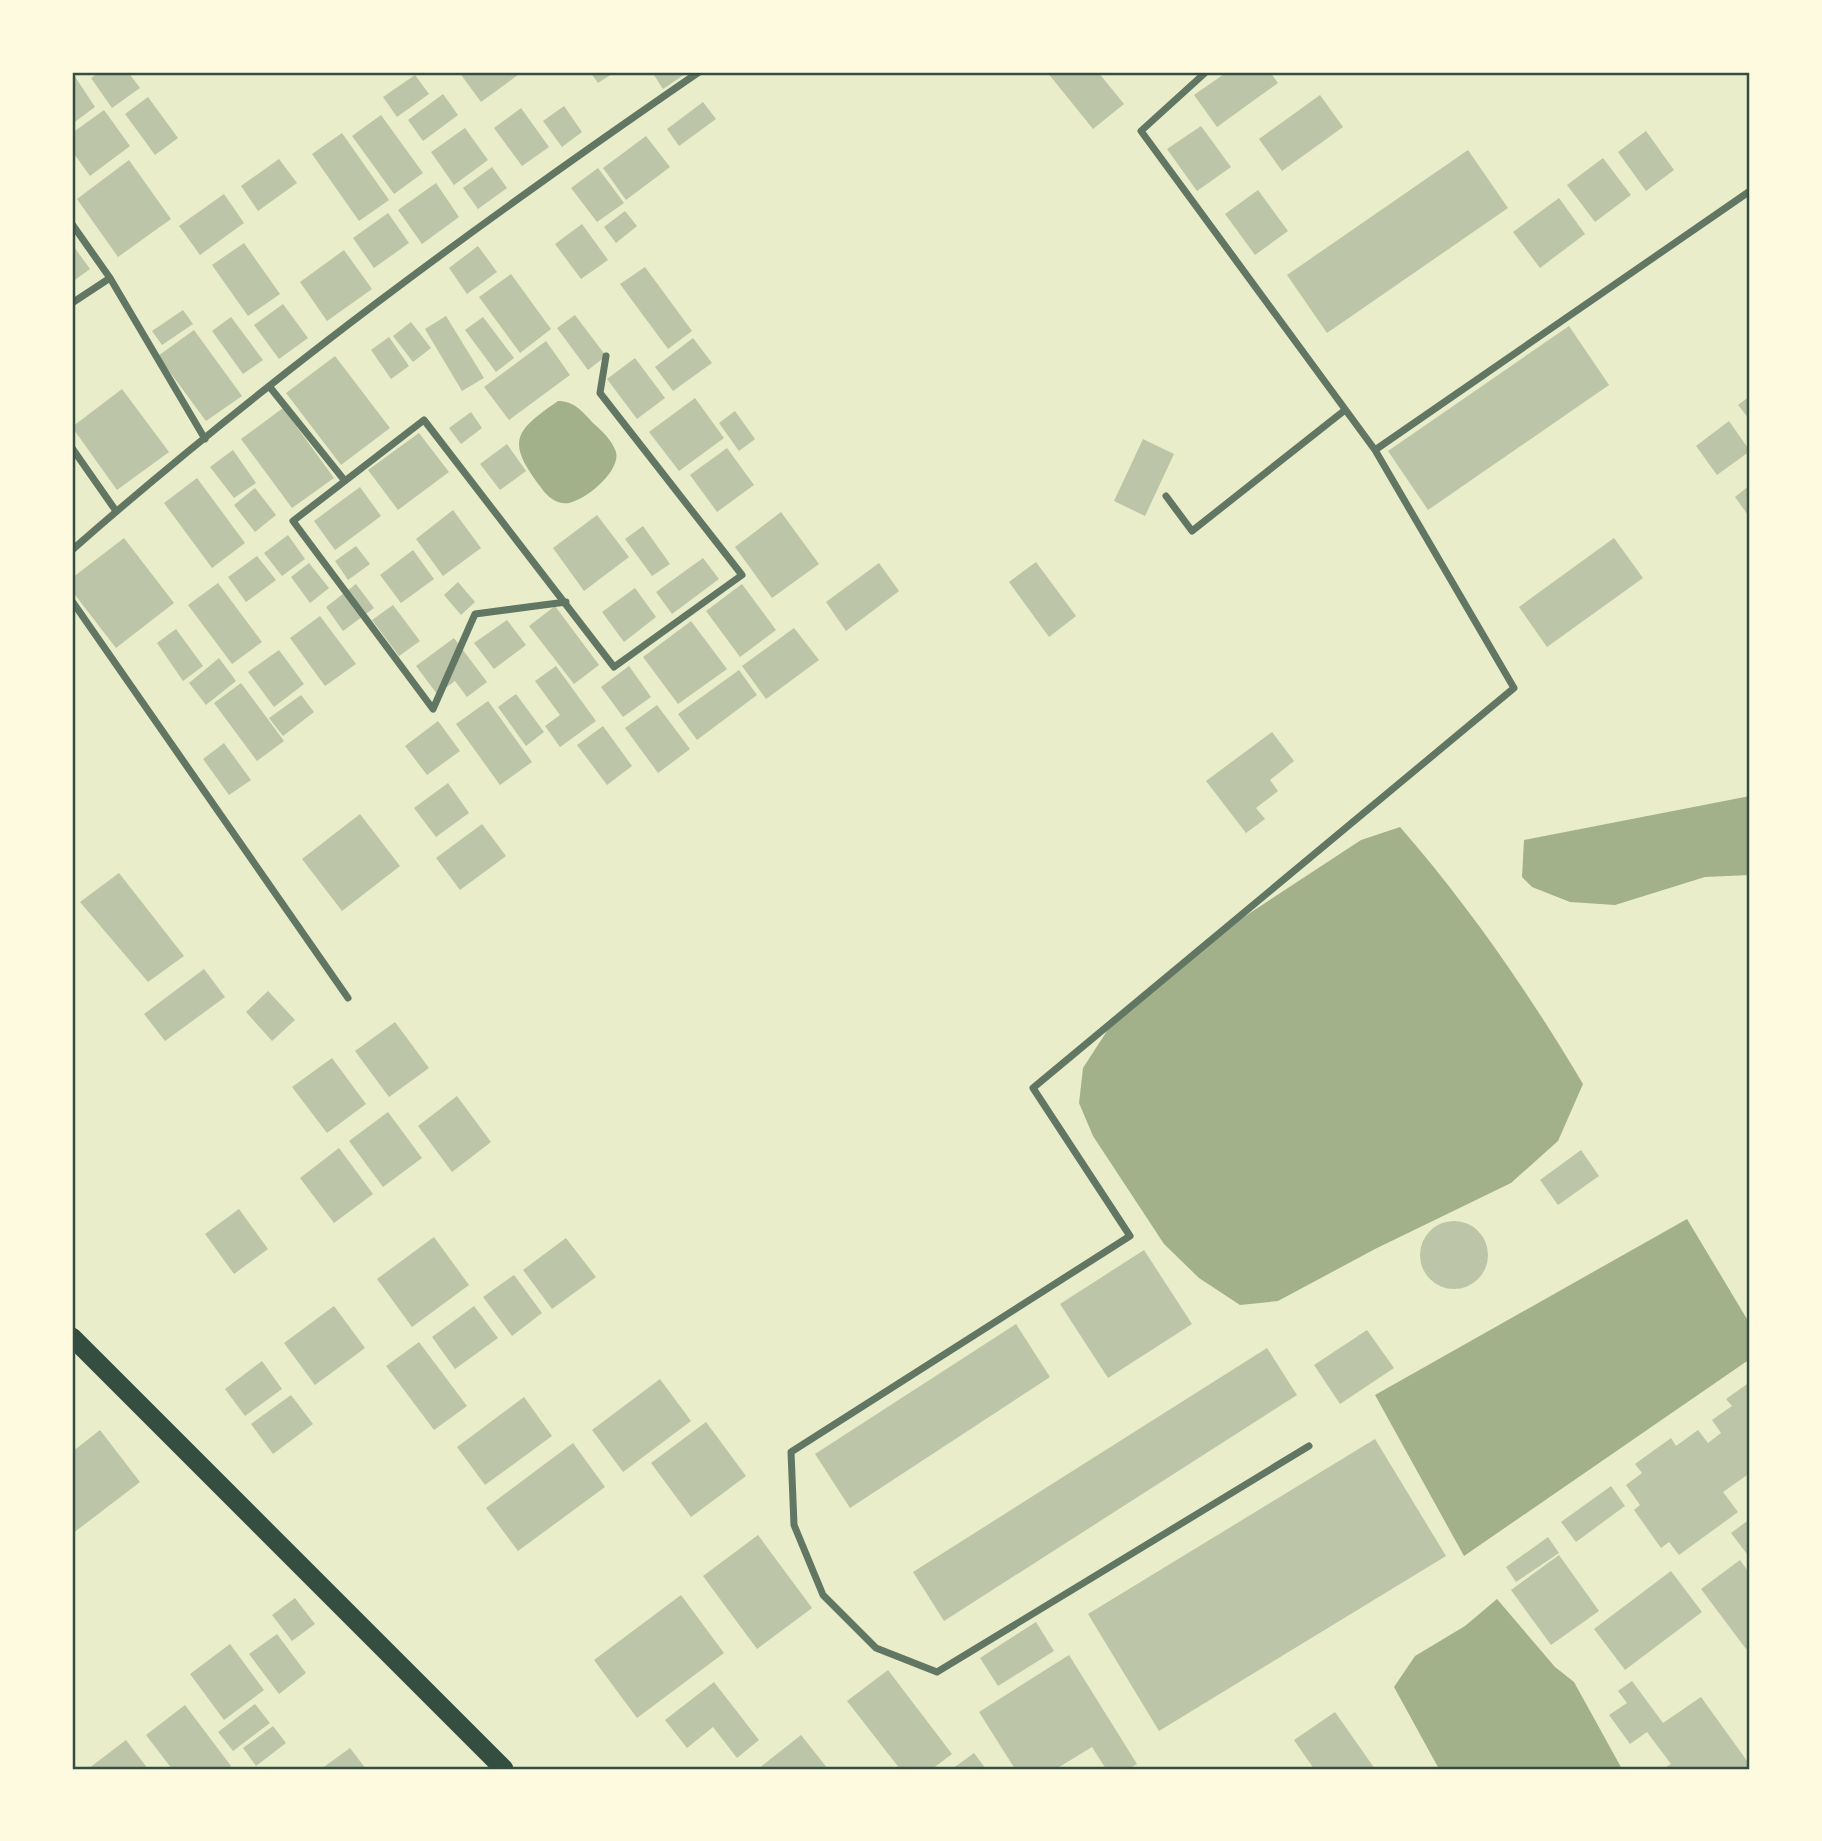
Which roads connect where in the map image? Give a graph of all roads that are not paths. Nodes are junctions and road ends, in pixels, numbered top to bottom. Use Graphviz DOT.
graph roads {
  1 [pos="699,72"];
  2 [pos="1206,72"];
  3 [pos="1750,191"];
  4 [pos="72,224"];
  5 [pos="110,278"];
  6 [pos="72,303"];
  7 [pos="606,356"];
  8 [pos="269,386"];
  9 [pos="1345,410"];
  10 [pos="205,439"];
  11 [pos="72,448"];
  12 [pos="1375,450"];
  13 [pos="345,481"];
  14 [pos="1166,496"];
  15 [pos="116,511"];
  16 [pos="72,550"];
  17 [pos="72,601"];
  18 [pos="566,602"];
  19 [pos="348,998"];
  20 [pos="72,1337"];
  21 [pos="1309,1446"];
  22 [pos="504,1769"];
  1 -- 8 [label="street"];
  2 -- 9 [label="street"];
  3 -- 12 [label="street"];
  4 -- 5 [label="street"];
  5 -- 6 [label="street"];
  5 -- 10 [label="street"];
  7 -- 18 [label="street"];
  8 -- 10 [label="street"];
  8 -- 13 [label="street"];
  9 -- 12 [label="street"];
  9 -- 14 [label="street"];
  10 -- 15 [label="street"];
  11 -- 15 [label="street"];
  12 -- 21 [label="street"];
  13 -- 18 [label="street"];
  13 -- 18 [label="street"];
  15 -- 16 [label="street"];
  17 -- 19 [label="street"];
  20 -- 22 [label="highway"];
}
